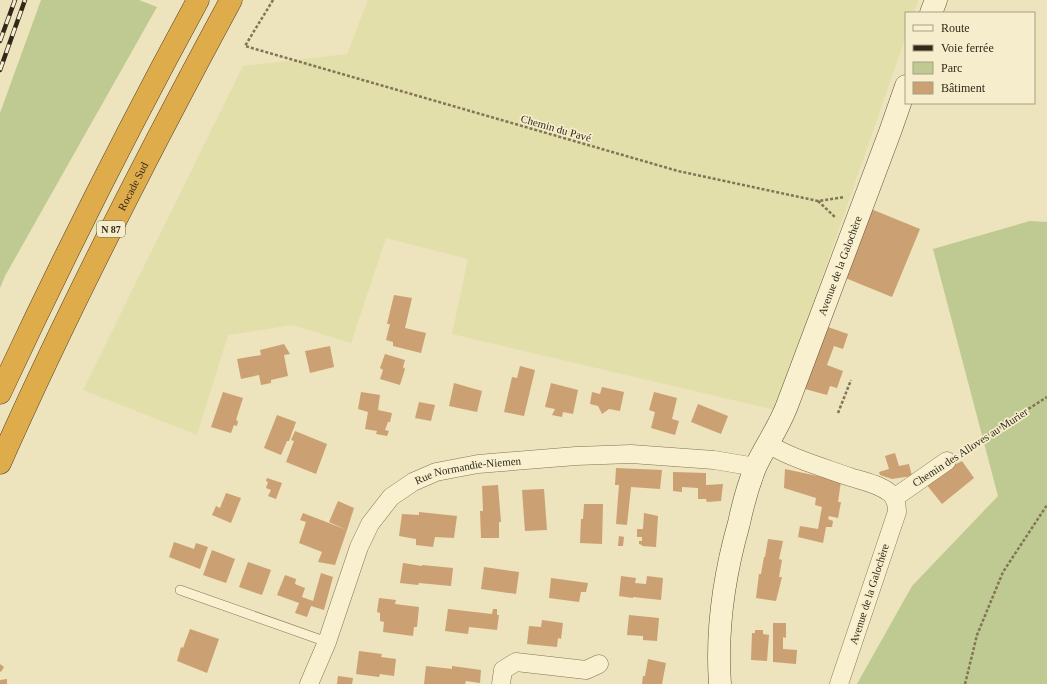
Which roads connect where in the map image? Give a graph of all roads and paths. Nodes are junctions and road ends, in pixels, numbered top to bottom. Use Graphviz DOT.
graph roads {
  1 [pos="198,0"];
  2 [pos="231,0"];
  3 [pos="273,0"];
  4 [pos="936,0"];
  5 [pos="932,12"];
  6 [pos="905,89"];
  7 [pos="867,193"];
  8 [pos="851,380"];
  9 [pos="0,394"];
  10 [pos="1047,397"];
  11 [pos="838,413"];
  12 [pos="768,444"];
  13 [pos="947,461"];
  14 [pos="0,463"];
  15 [pos="756,468"];
  16 [pos="894,498"];
  17 [pos="1047,505"];
  18 [pos="180,590"];
  19 [pos="328,642"];
  20 [pos="599,664"];
  21 [pos="309,684"];
  22 [pos="501,684"];
  23 [pos="720,684"];
  24 [pos="839,684"];
  25 [pos="965,684"];
  1 -- 9 [label="highway, N 87"];
  2 -- 14 [label="highway, Rocade Sud / N 87"];
  3 -- 7 [label="path, Chemin du Pavé"];
  4 -- 5 [label="main road"];
  6 -- 7 [label="main road, Avenue de la Galochère"];
  7 -- 12 [label="main road, Avenue de la Galochère"];
  8 -- 11 [label="path"];
  10 -- 13 [label="path, Chemin des Alloves au Murier"];
  12 -- 15 [label="main road, Avenue de la Galochère"];
  12 -- 16 [label="street"];
  13 -- 16 [label="street, Chemin des Alloves au Murier"];
  15 -- 19 [label="street, Rue Normandie-Niemen"];
  15 -- 23 [label="main road, Avenue de la Galochère"];
  16 -- 24 [label="street, Avenue de la Galochère"];
  17 -- 25 [label="path"];
  18 -- 19 [label="lane"];
  19 -- 21 [label="street, Rue Normandie-Niemen"];
  20 -- 22 [label="street"];
}
